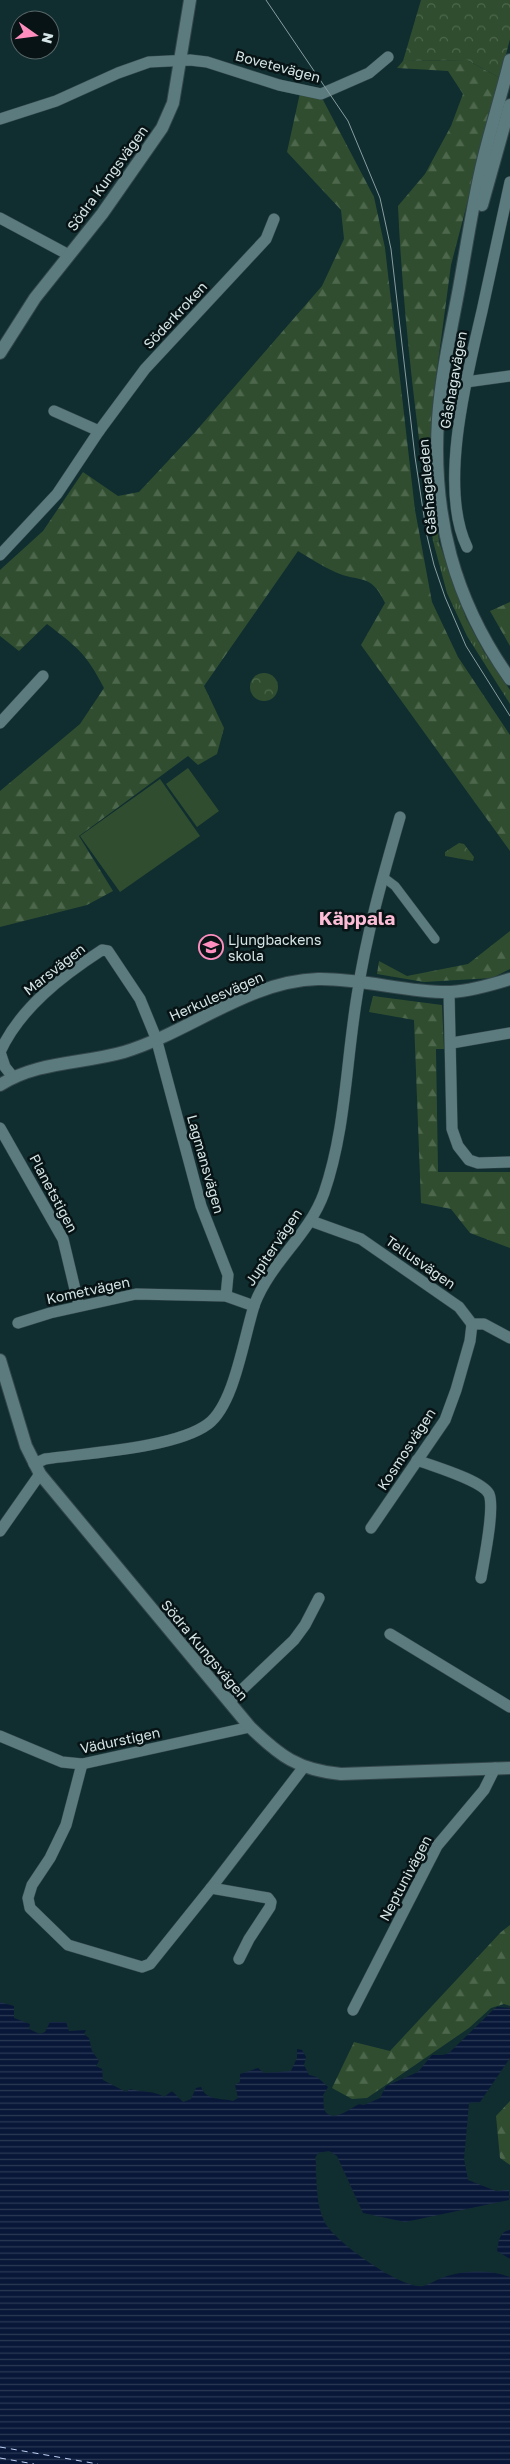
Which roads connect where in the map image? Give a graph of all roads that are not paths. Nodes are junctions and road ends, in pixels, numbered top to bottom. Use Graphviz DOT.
graph roads {
  1 [pos="190,0"];
  2 [pos="388,57"];
  3 [pos="181,60"];
  4 [pos="510,60"];
  5 [pos="509,74"];
  6 [pos="510,105"];
  7 [pos="0,119"];
  8 [pos="510,182"];
  9 [pos="0,218"];
  10 [pos="274,220"];
  11 [pos="506,221"];
  12 [pos="69,255"];
  13 [pos="460,279"];
  14 [pos="0,353"];
  15 [pos="510,376"];
  16 [pos="466,382"];
  17 [pos="54,411"];
  18 [pos="99,431"];
  19 [pos="467,547"];
  20 [pos="0,555"];
  21 [pos="44,676"];
  22 [pos="510,679"];
  23 [pos="0,723"];
  24 [pos="400,817"];
  25 [pos="383,877"];
  26 [pos="435,940"];
  27 [pos="510,979"];
  28 [pos="359,983"];
  29 [pos="450,992"];
  30 [pos="510,1033"];
  31 [pos="156,1038"];
  32 [pos="452,1043"];
  33 [pos="0,1052"];
  34 [pos="13,1077"];
  35 [pos="0,1084"];
  36 [pos="0,1128"];
  37 [pos="510,1162"];
  38 [pos="311,1221"];
  39 [pos="226,1296"];
  40 [pos="79,1306"];
  41 [pos="254,1306"];
  42 [pos="18,1323"];
  43 [pos="472,1324"];
  44 [pos="509,1334"];
  45 [pos="0,1360"];
  46 [pos="417,1460"];
  47 [pos="37,1469"];
  48 [pos="371,1528"];
  49 [pos="0,1531"];
  50 [pos="481,1578"];
  51 [pos="319,1598"];
  52 [pos="390,1634"];
  53 [pos="229,1702"];
  54 [pos="510,1707"];
  55 [pos="250,1727"];
  56 [pos="0,1736"];
  57 [pos="82,1764"];
  58 [pos="303,1768"];
  59 [pos="495,1768"];
  60 [pos="510,1768"];
  61 [pos="211,1888"];
  62 [pos="239,1959"];
  63 [pos="353,2010"];
  1 -- 3 [label="street, Södra Kungsvägen"];
  2 -- 3 [label="street, Bovetevägen"];
  3 -- 7 [label="street, Bovetevägen"];
  3 -- 12 [label="street, Södra Kungsvägen"];
  4 -- 5 [label="street, Gåshagaleden"];
  5 -- 13 [label="street, Gåshagaleden"];
  6 -- 13 [label="street, Gåshagaleden"];
  8 -- 11 [label="street, Gåshagavägen"];
  9 -- 12 [label="street"];
  10 -- 18 [label="street, Söderkroken"];
  11 -- 16 [label="street, Gåshagavägen"];
  12 -- 14 [label="street, Södra Kungsvägen"];
  13 -- 22 [label="street, Gåshagaleden"];
  15 -- 16 [label="street"];
  16 -- 19 [label="street, Gåshagavägen"];
  17 -- 18 [label="street"];
  18 -- 20 [label="street, Söderkroken"];
  21 -- 23 [label="street"];
  24 -- 25 [label="street, Jupitervägen"];
  25 -- 26 [label="street"];
  25 -- 28 [label="street, Jupitervägen"];
  27 -- 29 [label="street, Herkulesvägen"];
  28 -- 29 [label="street, Herkulesvägen"];
  28 -- 31 [label="street, Herkulesvägen"];
  28 -- 38 [label="street, Jupitervägen"];
  29 -- 32 [label="street"];
  30 -- 32 [label="street"];
  31 -- 33 [label="street, Marsvägen"];
  31 -- 34 [label="street, Herkulesvägen"];
  31 -- 39 [label="street, Lagmansvägen"];
  32 -- 37 [label="street"];
  33 -- 34 [label="street, Marsvägen"];
  34 -- 35 [label="street, Herkulesvägen"];
  36 -- 40 [label="street, Planetstigen"];
  38 -- 41 [label="street, Jupitervägen"];
  38 -- 43 [label="street, Tellusvägen"];
  39 -- 40 [label="street, Kometvägen"];
  39 -- 41 [label="street, Kometvägen"];
  40 -- 42 [label="street, Kometvägen"];
  41 -- 47 [label="street, Jupitervägen"];
  43 -- 44 [label="street"];
  43 -- 46 [label="street, Kosmosvägen"];
  45 -- 47 [label="street, Södra Kungsvägen"];
  46 -- 48 [label="street, Kosmosvägen"];
  46 -- 50 [label="street"];
  47 -- 49 [label="street"];
  47 -- 53 [label="street, Södra Kungsvägen"];
  51 -- 53 [label="street"];
  52 -- 54 [label="street"];
  53 -- 55 [label="street, Södra Kungsvägen"];
  55 -- 57 [label="street, Vädurstigen"];
  55 -- 58 [label="street, Södra Kungsvägen"];
  56 -- 57 [label="street, Vädurstigen"];
  57 -- 61 [label="street"];
  58 -- 59 [label="street, Södra Kungsvägen"];
  58 -- 61 [label="street"];
  59 -- 60 [label="street, Södra Kungsvägen"];
  59 -- 63 [label="street, Neptunivägen"];
  61 -- 62 [label="street"];
}
